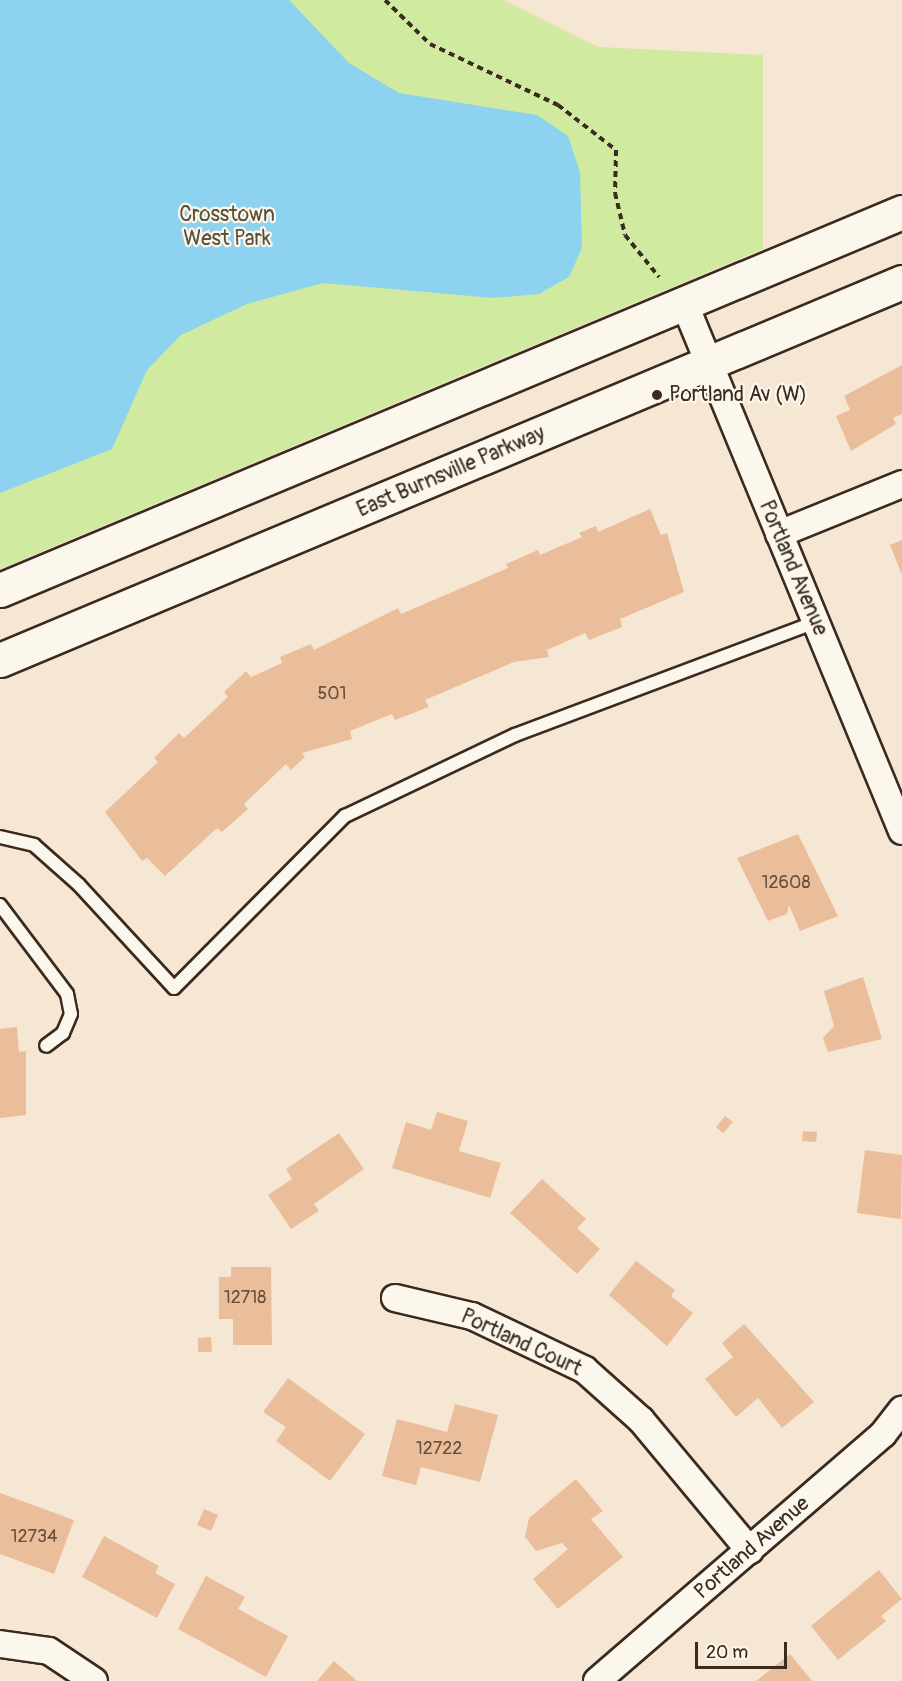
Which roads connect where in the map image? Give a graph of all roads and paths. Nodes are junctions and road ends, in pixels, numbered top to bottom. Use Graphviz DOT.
graph roads {
  1 [pos="385,0"];
  2 [pos="902,212"];
  3 [pos="659,277"];
  4 [pos="902,282"];
  5 [pos="685,305"];
  6 [pos="708,365"];
  7 [pos="902,484"];
  8 [pos="779,534"];
  9 [pos="0,590"];
  10 [pos="816,622"];
  11 [pos="0,660"];
  12 [pos="902,831"];
  13 [pos="0,837"];
  14 [pos="0,905"];
  15 [pos="46,1046"];
  16 [pos="395,1298"];
  17 [pos="902,1410"];
  18 [pos="750,1551"];
  19 [pos="0,1644"];
  20 [pos="94,1681"];
  21 [pos="597,1681"];
  1 -- 3 [label="path"];
  2 -- 5 [label="street"];
  4 -- 6 [label="street, East Burnsville Parkway"];
  5 -- 6 [label="street, Portland Avenue"];
  5 -- 9 [label="street"];
  6 -- 8 [label="street, Portland Avenue"];
  6 -- 11 [label="street, East Burnsville Parkway"];
  7 -- 8 [label="street"];
  8 -- 10 [label="street, Portland Avenue"];
  10 -- 12 [label="street, Portland Avenue"];
  10 -- 13 [label="lane"];
  14 -- 15 [label="lane"];
  16 -- 18 [label="street, Portland Court"];
  17 -- 18 [label="street, Portland Avenue"];
  18 -- 21 [label="street, Portland Avenue"];
  19 -- 20 [label="street"];
}
